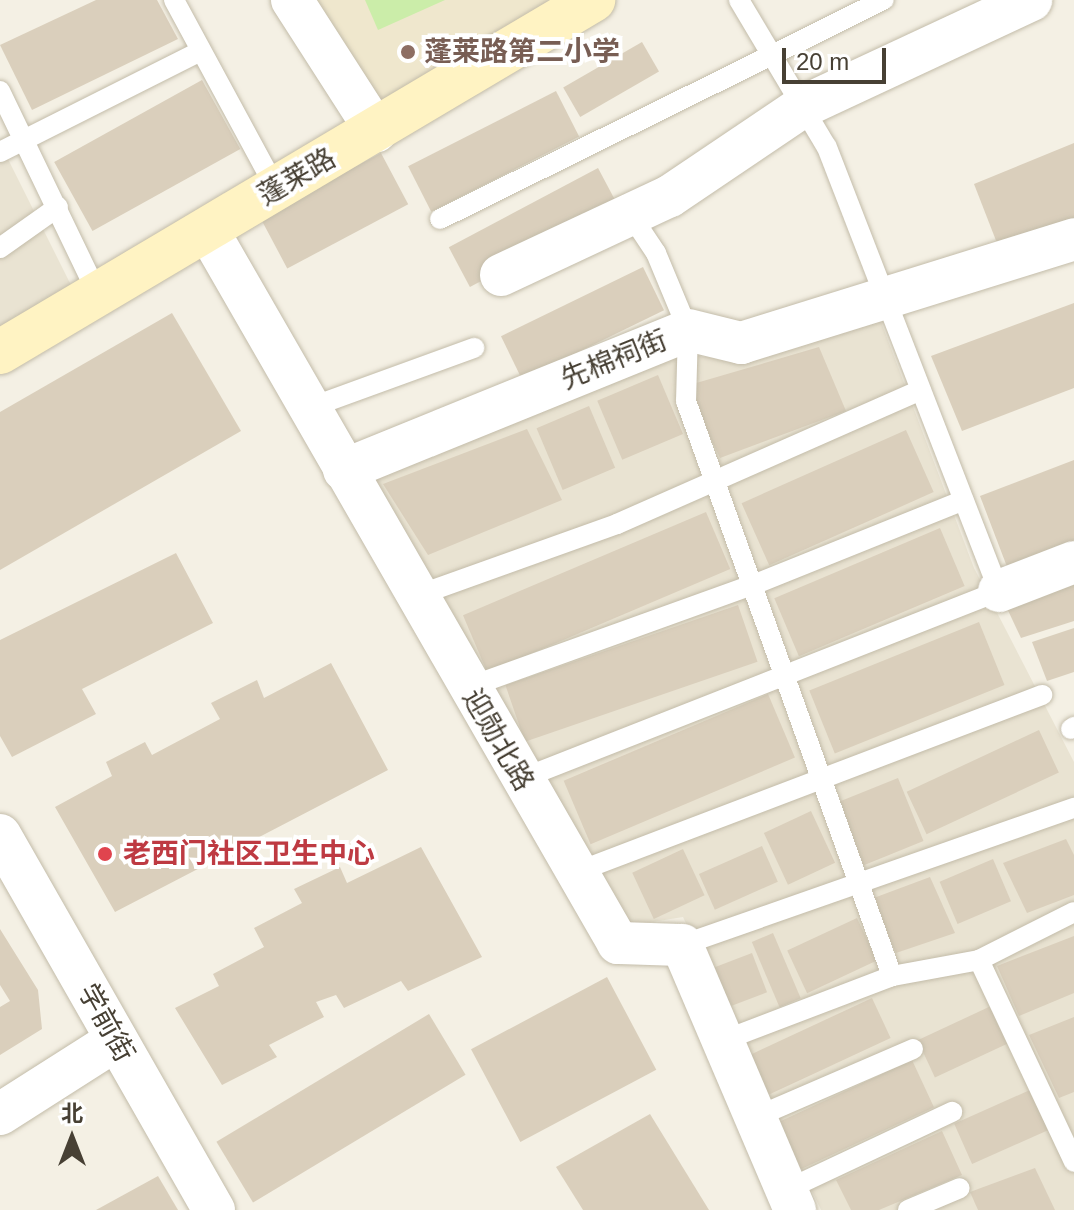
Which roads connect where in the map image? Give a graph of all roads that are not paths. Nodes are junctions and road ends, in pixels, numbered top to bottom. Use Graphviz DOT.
graph roads {
  1 [pos="174,0"];
  2 [pos="292,0"];
  3 [pos="593,0"];
  4 [pos="884,0"];
  5 [pos="1031,0"];
  6 [pos="746,2"];
  7 [pos="201,51"];
  8 [pos="771,54"];
  9 [pos="0,91"];
  10 [pos="802,107"];
  11 [pos="376,131"];
  12 [pos="23,141"];
  13 [pos="0,152"];
  14 [pos="276,189"];
  15 [pos="58,207"];
  16 [pos="630,214"];
  17 [pos="440,219"];
  18 [pos="207,229"];
  19 [pos="1074,239"];
  20 [pos="0,248"];
  21 [pos="501,275"];
  22 [pos="97,293"];
  23 [pos="886,300"];
  24 [pos="688,330"];
  25 [pos="474,348"];
  26 [pos="0,352"];
  27 [pos="921,390"];
  28 [pos="309,408"];
  29 [pos="344,470"];
  30 [pos="716,482"];
  31 [pos="964,500"];
  32 [pos="1074,562"];
  33 [pos="753,585"];
  34 [pos="999,591"];
  35 [pos="416,596"];
  36 [pos="786,675"];
  37 [pos="469,687"];
  38 [pos="1042,695"];
  39 [pos="821,775"];
  40 [pos="521,779"];
  41 [pos="1074,808"];
  42 [pos="0,835"];
  43 [pos="574,873"];
  44 [pos="858,881"];
  45 [pos="1074,912"];
  46 [pos="682,945"];
  47 [pos="979,960"];
  48 [pos="892,976"];
  49 [pos="116,1040"];
  50 [pos="722,1041"];
  51 [pos="913,1049"];
  52 [pos="952,1112"];
  53 [pos="0,1114"];
  54 [pos="756,1117"];
  55 [pos="1074,1162"];
  56 [pos="960,1188"];
  57 [pos="790,1200"];
  58 [pos="214,1210"];
  59 [pos="908,1210"];
  1 -- 7 [label="lane"];
  2 -- 11 [label="street"];
  3 -- 11 [label="street, 蓬莱路"];
  4 -- 8 [label="lane"];
  5 -- 10 [label="street"];
  6 -- 8 [label="lane"];
  7 -- 12 [label="lane"];
  7 -- 14 [label="lane"];
  8 -- 10 [label="lane"];
  8 -- 17 [label="lane"];
  9 -- 12 [label="lane"];
  10 -- 16 [label="street"];
  10 -- 23 [label="lane"];
  11 -- 14 [label="street, 蓬莱路"];
  12 -- 13 [label="lane"];
  12 -- 15 [label="lane"];
  14 -- 18 [label="street, 蓬莱路"];
  15 -- 20 [label="lane"];
  15 -- 22 [label="lane"];
  16 -- 21 [label="street"];
  16 -- 24 [label="lane"];
  18 -- 22 [label="street, 蓬莱路"];
  18 -- 28 [label="street, 迎勋北路"];
  19 -- 23 [label="street, 先棉祠街"];
  22 -- 26 [label="street, 蓬莱路"];
  23 -- 24 [label="street, 先棉祠街"];
  23 -- 27 [label="lane"];
  24 -- 29 [label="street, 先棉祠街"];
  24 -- 30 [label="lane"];
  25 -- 28 [label="lane"];
  27 -- 30 [label="lane"];
  27 -- 31 [label="lane"];
  28 -- 29 [label="street, 迎勋北路"];
  29 -- 35 [label="street, 迎勋北路"];
  30 -- 33 [label="lane"];
  30 -- 35 [label="lane"];
  31 -- 33 [label="lane"];
  31 -- 34 [label="lane"];
  32 -- 34 [label="street"];
  33 -- 36 [label="lane"];
  33 -- 37 [label="lane"];
  34 -- 36 [label="lane"];
  35 -- 37 [label="street, 迎勋北路"];
  36 -- 39 [label="lane"];
  36 -- 40 [label="lane"];
  37 -- 40 [label="street, 迎勋北路"];
  38 -- 39 [label="lane"];
  39 -- 43 [label="lane"];
  39 -- 44 [label="lane"];
  40 -- 43 [label="street, 迎勋北路"];
  41 -- 44 [label="lane"];
  42 -- 49 [label="street, 学前街"];
  43 -- 46 [label="street, 迎勋北路"];
  44 -- 46 [label="lane"];
  44 -- 48 [label="lane"];
  45 -- 47 [label="lane"];
  46 -- 50 [label="street"];
  47 -- 48 [label="lane"];
  47 -- 55 [label="lane"];
  48 -- 50 [label="lane"];
  49 -- 53 [label="street"];
  49 -- 58 [label="street, 学前街"];
  50 -- 54 [label="street"];
  51 -- 54 [label="lane"];
  52 -- 57 [label="lane"];
  54 -- 57 [label="street"];
  56 -- 59 [label="lane"];
}
